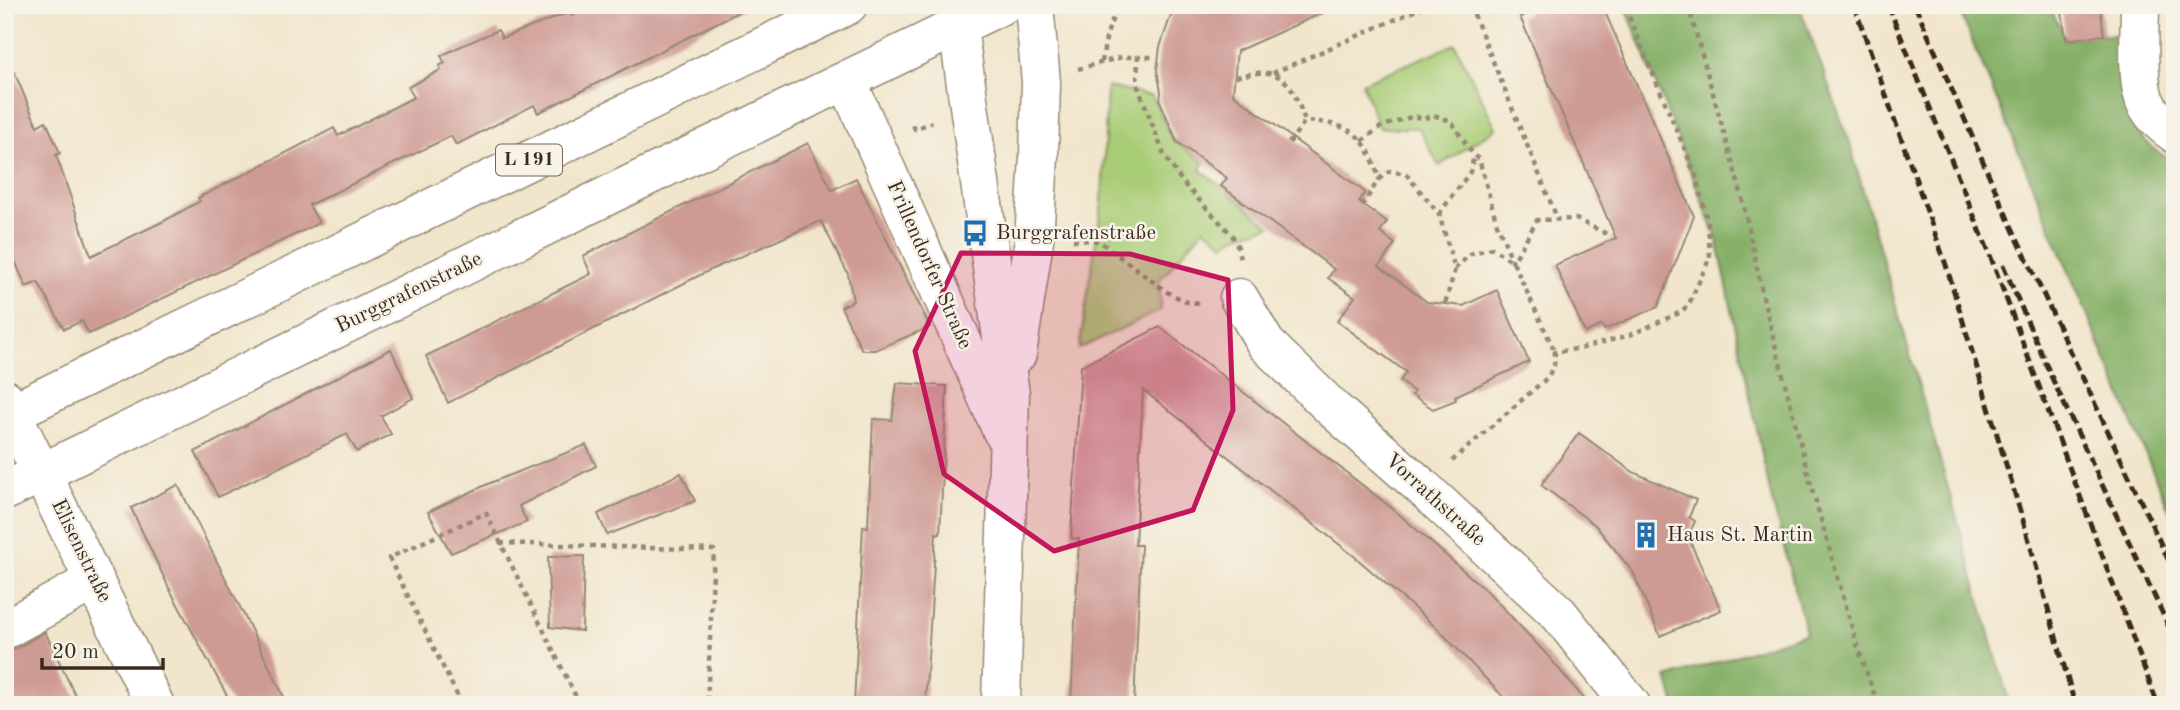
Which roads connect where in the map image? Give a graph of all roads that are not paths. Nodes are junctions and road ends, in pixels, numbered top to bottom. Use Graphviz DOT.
graph roads {
  1 [pos="848,5"];
  2 [pos="1002,5"];
  3 [pos="1034,5"];
  4 [pos="2140,5"];
  5 [pos="957,17"];
  6 [pos="847,81"];
  7 [pos="2175,134"];
  8 [pos="1239,298"];
  9 [pos="1010,394"];
  10 [pos="7,409"];
  11 [pos="1010,449"];
  12 [pos="42,472"];
  13 [pos="5,491"];
  14 [pos="95,580"];
  15 [pos="6,629"];
  16 [pos="155,705"];
  17 [pos="1001,705"];
  18 [pos="1631,705"];
  1 -- 10 [label="street, L 191"];
  2 -- 5 [label="street, Burggrafenstraße"];
  3 -- 9 [label="street, Frillendorfer Straße"];
  4 -- 7 [label="street"];
  5 -- 6 [label="street, Burggrafenstraße"];
  5 -- 9 [label="street, Frillendorfer Straße"];
  6 -- 11 [label="street, Frillendorfer Straße"];
  6 -- 12 [label="street, Burggrafenstraße"];
  8 -- 18 [label="street, Vorrathstraße"];
  9 -- 11 [label="street, Frillendorfer Straße"];
  10 -- 12 [label="street, Elisenstraße"];
  11 -- 17 [label="street, Frillendorfer Straße"];
  12 -- 13 [label="street, Burggrafenstraße"];
  12 -- 14 [label="street, Elisenstraße"];
  14 -- 15 [label="street"];
  14 -- 16 [label="street, Elisenstraße"];
}
